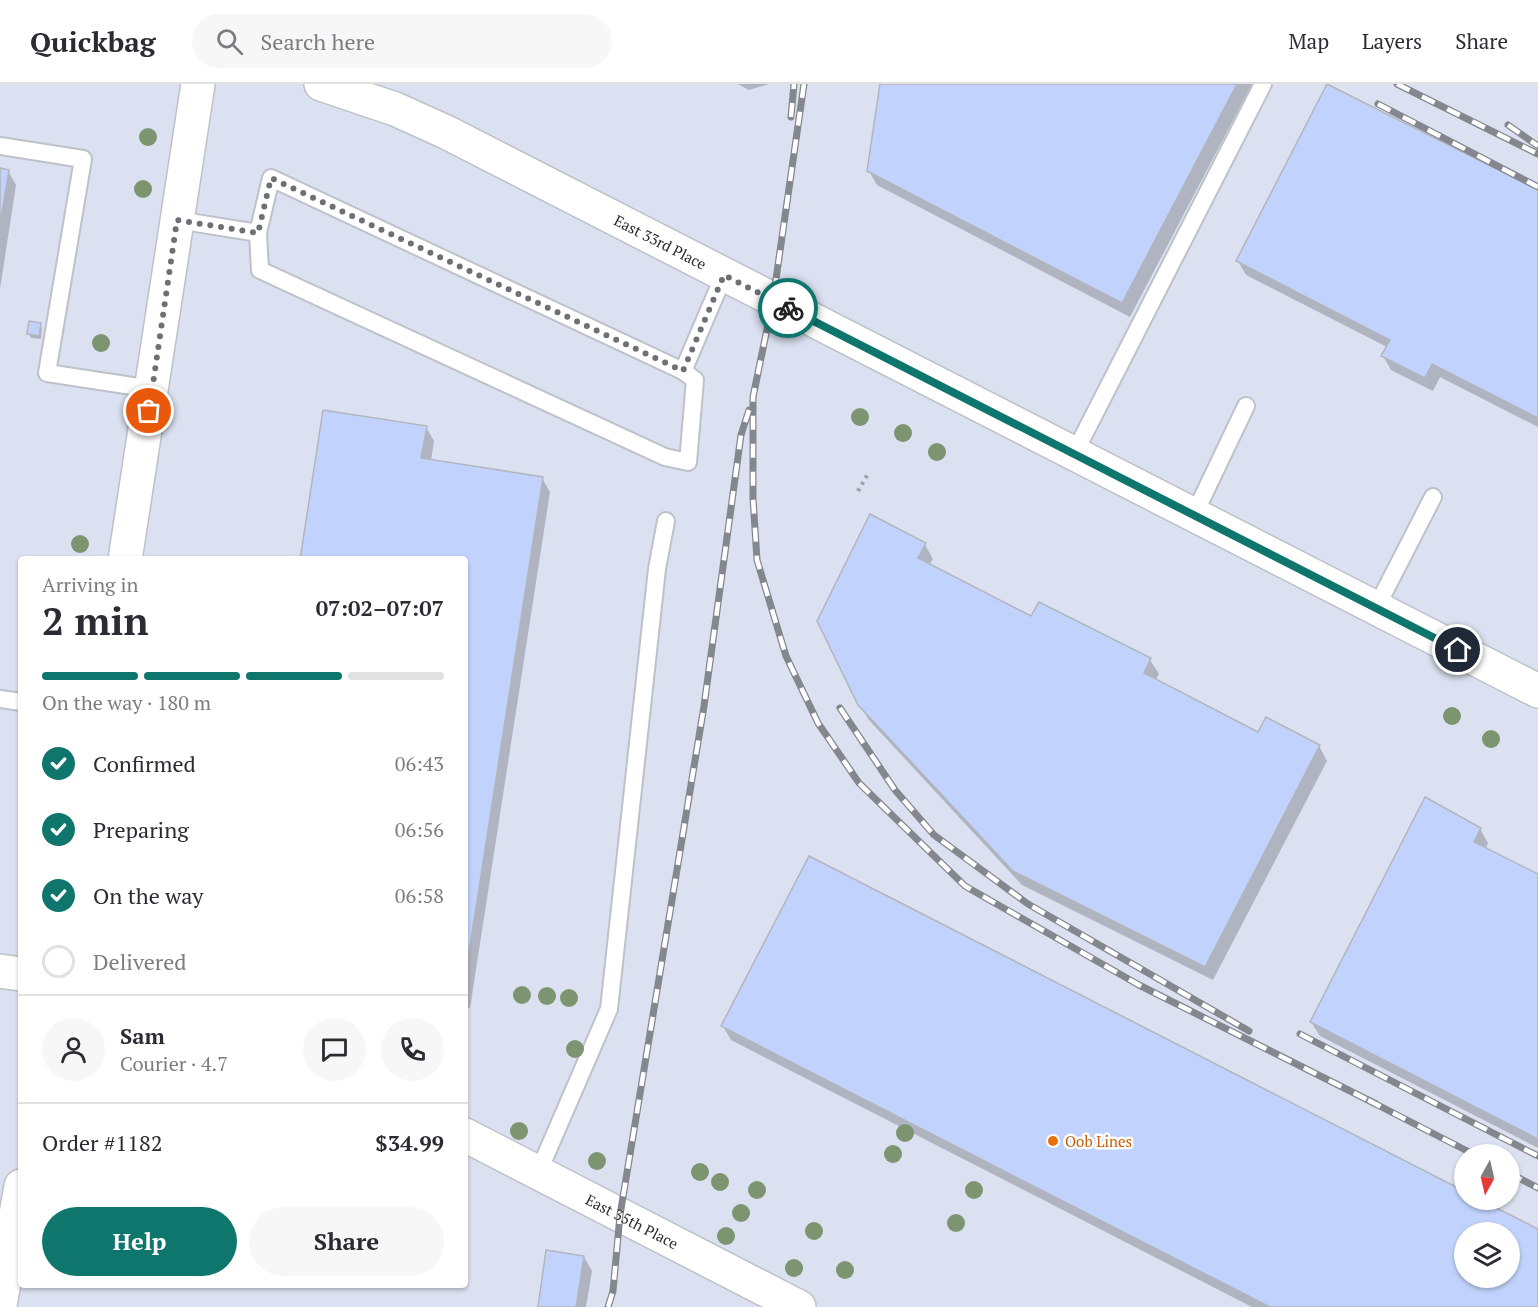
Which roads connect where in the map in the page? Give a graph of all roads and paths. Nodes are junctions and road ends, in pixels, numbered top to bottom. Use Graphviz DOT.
graph roads {
  1 [pos="198,84"];
  2 [pos="321,84"];
  3 [pos="1263,84"];
  4 [pos="0,146"];
  5 [pos="177,220"];
  6 [pos="258,233"];
  7 [pos="724,275"];
  8 [pos="683,371"];
  9 [pos="152,389"];
  10 [pos="1246,406"];
  11 [pos="1074,454"];
  12 [pos="868,472"];
  13 [pos="858,491"];
  14 [pos="1433,497"];
  15 [pos="1194,515"];
  16 [pos="666,521"];
  17 [pos="126,556"];
  18 [pos="1376,608"];
  19 [pos="1538,691"];
  20 [pos="0,699"];
  21 [pos="18,702"];
  22 [pos="0,971"];
  23 [pos="18,974"];
  24 [pos="468,1137"];
  25 [pos="538,1173"];
  26 [pos="18,1203"];
  27 [pos="0,1305"];
  28 [pos="799,1307"];
  1 -- 5 [label="street"];
  2 -- 7 [label="street, East 33rd Place"];
  3 -- 11 [label="lane"];
  4 -- 9 [label="lane"];
  5 -- 6 [label="lane"];
  5 -- 9 [label="street"];
  6 -- 8 [label="lane"];
  6 -- 8 [label="lane"];
  7 -- 8 [label="lane"];
  7 -- 11 [label="street, East 33rd Place"];
  9 -- 17 [label="street"];
  10 -- 15 [label="lane"];
  11 -- 15 [label="street, East 33rd Place"];
  12 -- 13 [label="path"];
  14 -- 18 [label="lane"];
  15 -- 18 [label="street, East 33rd Place"];
  16 -- 25 [label="lane"];
  18 -- 19 [label="street, East 33rd Place"];
  20 -- 21 [label="lane"];
  22 -- 23 [label="street"];
  24 -- 25 [label="street, East 35th Place"];
  25 -- 28 [label="street, East 35th Place"];
  26 -- 27 [label="street"];
}
